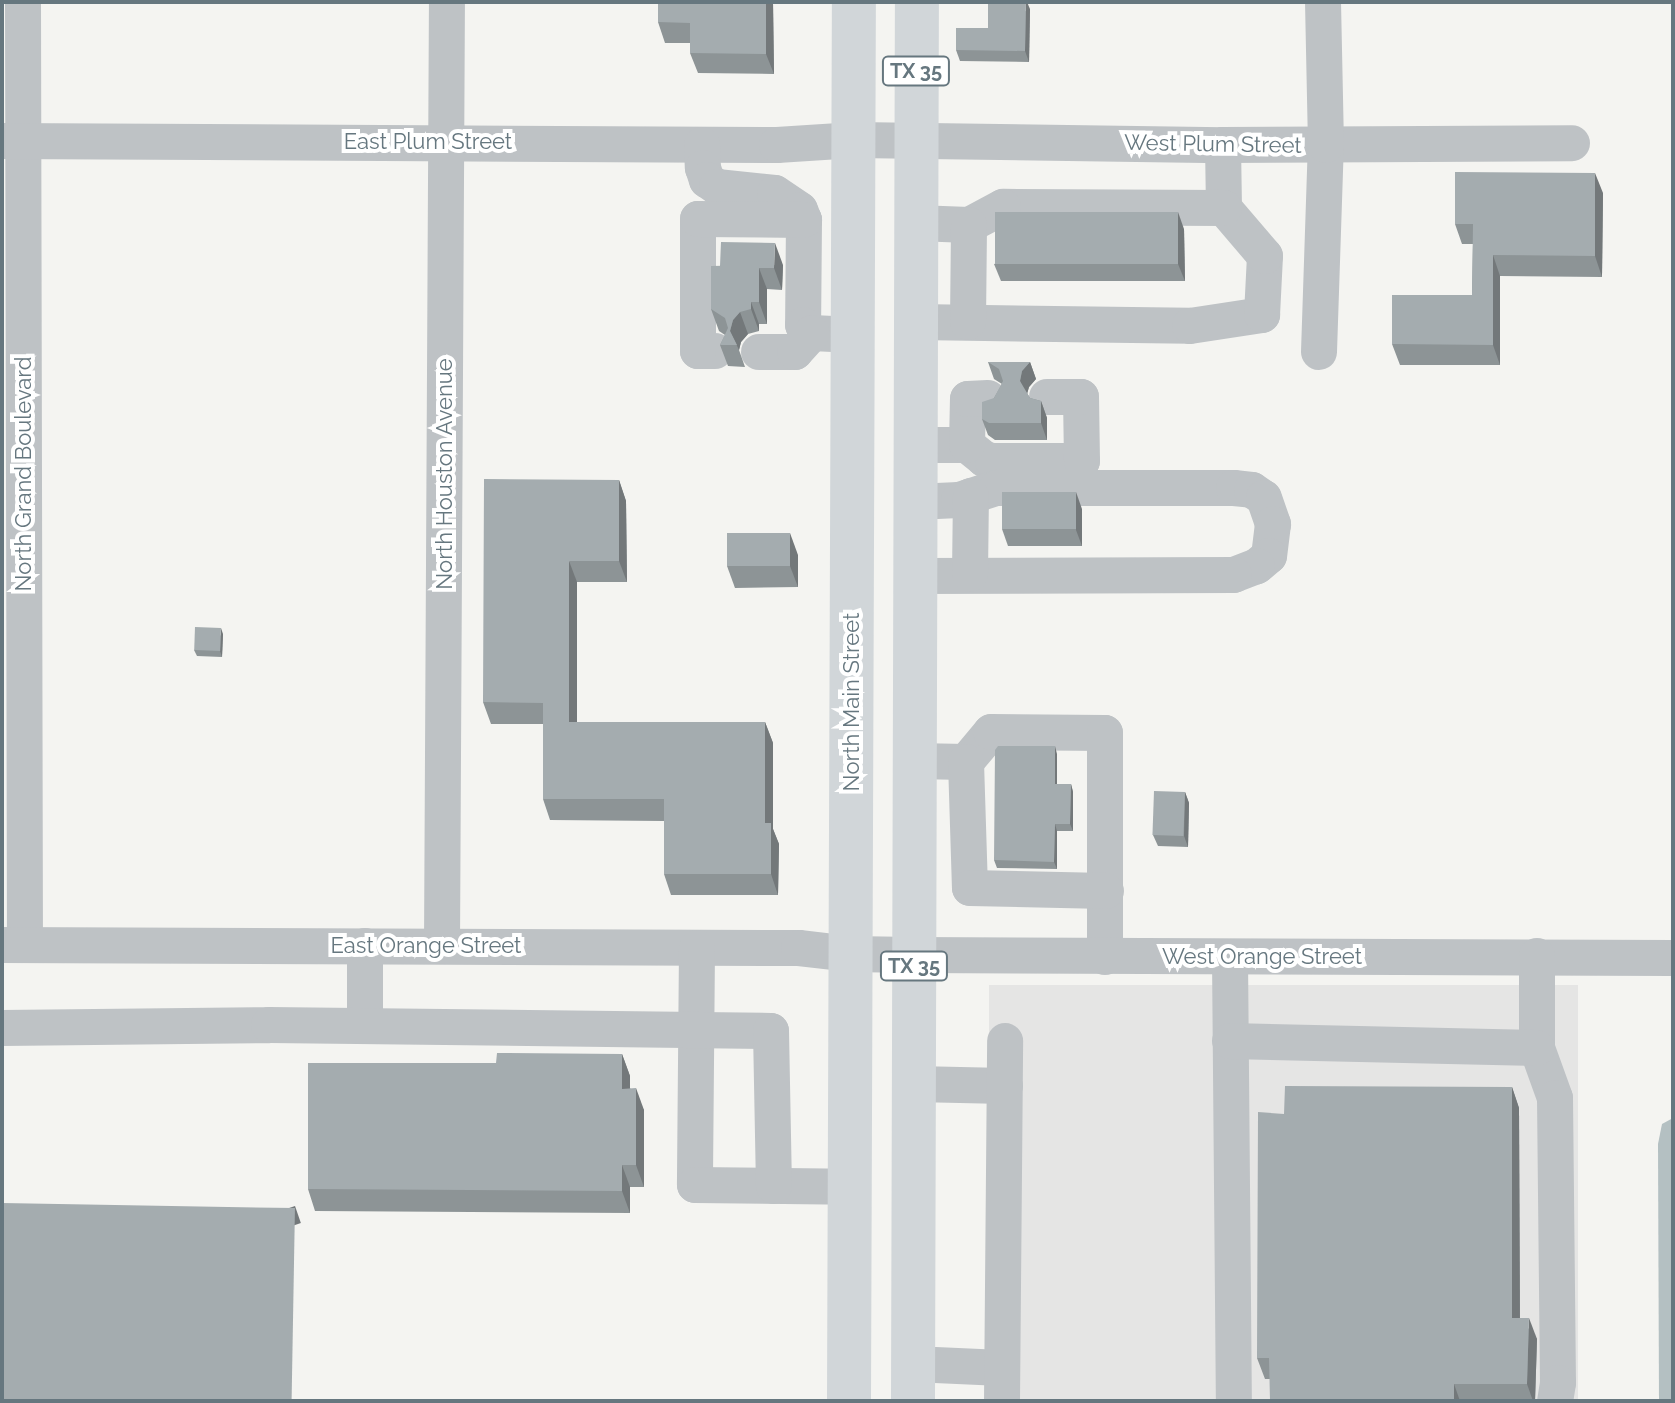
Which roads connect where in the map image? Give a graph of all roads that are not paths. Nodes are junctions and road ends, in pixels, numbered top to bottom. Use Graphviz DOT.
graph roads {
  1 [pos="23,2"];
  2 [pos="447,2"];
  3 [pos="854,2"];
  4 [pos="917,2"];
  5 [pos="1323,2"];
  6 [pos="855,140"];
  7 [pos="916,140"];
  8 [pos="13,141"];
  9 [pos="448,142"];
  10 [pos="1572,143"];
  11 [pos="702,145"];
  12 [pos="1223,145"];
  13 [pos="1326,145"];
  14 [pos="1224,208"];
  15 [pos="916,223"];
  16 [pos="969,225"];
  17 [pos="794,255"];
  18 [pos="854,257"];
  19 [pos="916,322"];
  20 [pos="968,322"];
  21 [pos="823,331"];
  22 [pos="715,351"];
  23 [pos="759,352"];
  24 [pos="1319,352"];
  25 [pos="1047,397"];
  26 [pos="988,398"];
  27 [pos="916,445"];
  28 [pos="967,445"];
  29 [pos="971,496"];
  30 [pos="915,502"];
  31 [pos="970,574"];
  32 [pos="916,576"];
  33 [pos="915,761"];
  34 [pos="966,762"];
  35 [pos="969,855"];
  36 [pos="914,857"];
  37 [pos="1106,891"];
  38 [pos="13,945"];
  39 [pos="365,946"];
  40 [pos="442,946"];
  41 [pos="697,948"];
  42 [pos="850,954"];
  43 [pos="914,955"];
  44 [pos="1537,956"];
  45 [pos="1105,957"];
  46 [pos="1230,957"];
  47 [pos="1673,958"];
  48 [pos="365,1026"];
  49 [pos="2,1028"];
  50 [pos="696,1029"];
  51 [pos="1005,1041"];
  52 [pos="1230,1041"];
  53 [pos="1537,1048"];
  54 [pos="915,1084"];
  55 [pos="1005,1086"];
  56 [pos="774,1186"];
  57 [pos="848,1187"];
  58 [pos="913,1383"];
  59 [pos="1002,1384"];
  60 [pos="849,1401"];
  61 [pos="1234,1401"];
  62 [pos="1555,1401"];
  1 -- 8 [label="street, North Grand Boulevard"];
  2 -- 9 [label="street, North Houston Avenue"];
  3 -- 6 [label="main road, North Main Street / TX 35"];
  4 -- 7 [label="main road, TX 35"];
  5 -- 13 [label="street"];
  6 -- 7 [label="street, West Plum Street"];
  6 -- 11 [label="street, East Plum Street"];
  6 -- 18 [label="main road, North Main Street / TX 35"];
  7 -- 12 [label="street, West Plum Street"];
  7 -- 15 [label="main road, TX 35"];
  8 -- 9 [label="street, East Plum Street"];
  8 -- 38 [label="street, North Grand Boulevard"];
  9 -- 11 [label="street, East Plum Street"];
  9 -- 40 [label="street, North Houston Avenue"];
  10 -- 13 [label="street, West Plum Street"];
  11 -- 17 [label="street"];
  12 -- 13 [label="street, West Plum Street"];
  12 -- 14 [label="street"];
  13 -- 24 [label="street"];
  14 -- 16 [label="street"];
  14 -- 20 [label="street"];
  15 -- 16 [label="street"];
  15 -- 19 [label="main road, TX 35"];
  16 -- 20 [label="street"];
  17 -- 18 [label="street"];
  17 -- 21 [label="street"];
  17 -- 22 [label="street"];
  18 -- 21 [label="main road, North Main Street / TX 35"];
  19 -- 20 [label="street"];
  19 -- 27 [label="main road, TX 35"];
  21 -- 23 [label="street"];
  21 -- 42 [label="main road, North Main Street / TX 35"];
  25 -- 28 [label="street"];
  26 -- 28 [label="street"];
  27 -- 28 [label="street"];
  27 -- 30 [label="main road, TX 35"];
  29 -- 30 [label="street"];
  29 -- 31 [label="street"];
  29 -- 31 [label="street"];
  30 -- 32 [label="main road, TX 35"];
  31 -- 32 [label="street"];
  32 -- 33 [label="main road, TX 35"];
  33 -- 34 [label="street"];
  33 -- 36 [label="main road, TX 35"];
  34 -- 35 [label="street"];
  34 -- 37 [label="street"];
  35 -- 36 [label="street"];
  35 -- 37 [label="street"];
  36 -- 43 [label="main road, TX 35"];
  37 -- 45 [label="street"];
  38 -- 39 [label="street, East Orange Street"];
  39 -- 40 [label="street, East Orange Street"];
  39 -- 48 [label="street"];
  40 -- 41 [label="street, East Orange Street"];
  41 -- 42 [label="street, East Orange Street"];
  41 -- 50 [label="street"];
  42 -- 43 [label="street, West Orange Street"];
  42 -- 57 [label="main road, North Main Street / TX 35"];
  43 -- 45 [label="street, West Orange Street"];
  43 -- 54 [label="main road, TX 35"];
  44 -- 46 [label="street, West Orange Street"];
  44 -- 47 [label="street, West Orange Street"];
  44 -- 53 [label="street"];
  45 -- 46 [label="street, West Orange Street"];
  46 -- 52 [label="street"];
  48 -- 49 [label="street"];
  48 -- 50 [label="street"];
  50 -- 56 [label="street"];
  50 -- 56 [label="street"];
  51 -- 55 [label="street"];
  52 -- 53 [label="street"];
  52 -- 61 [label="street"];
  53 -- 62 [label="street"];
  54 -- 55 [label="street"];
  54 -- 58 [label="main road, TX 35"];
  55 -- 59 [label="street"];
  56 -- 57 [label="street"];
  57 -- 60 [label="main road, North Main Street / TX 35"];
  58 -- 59 [label="street"];
}
